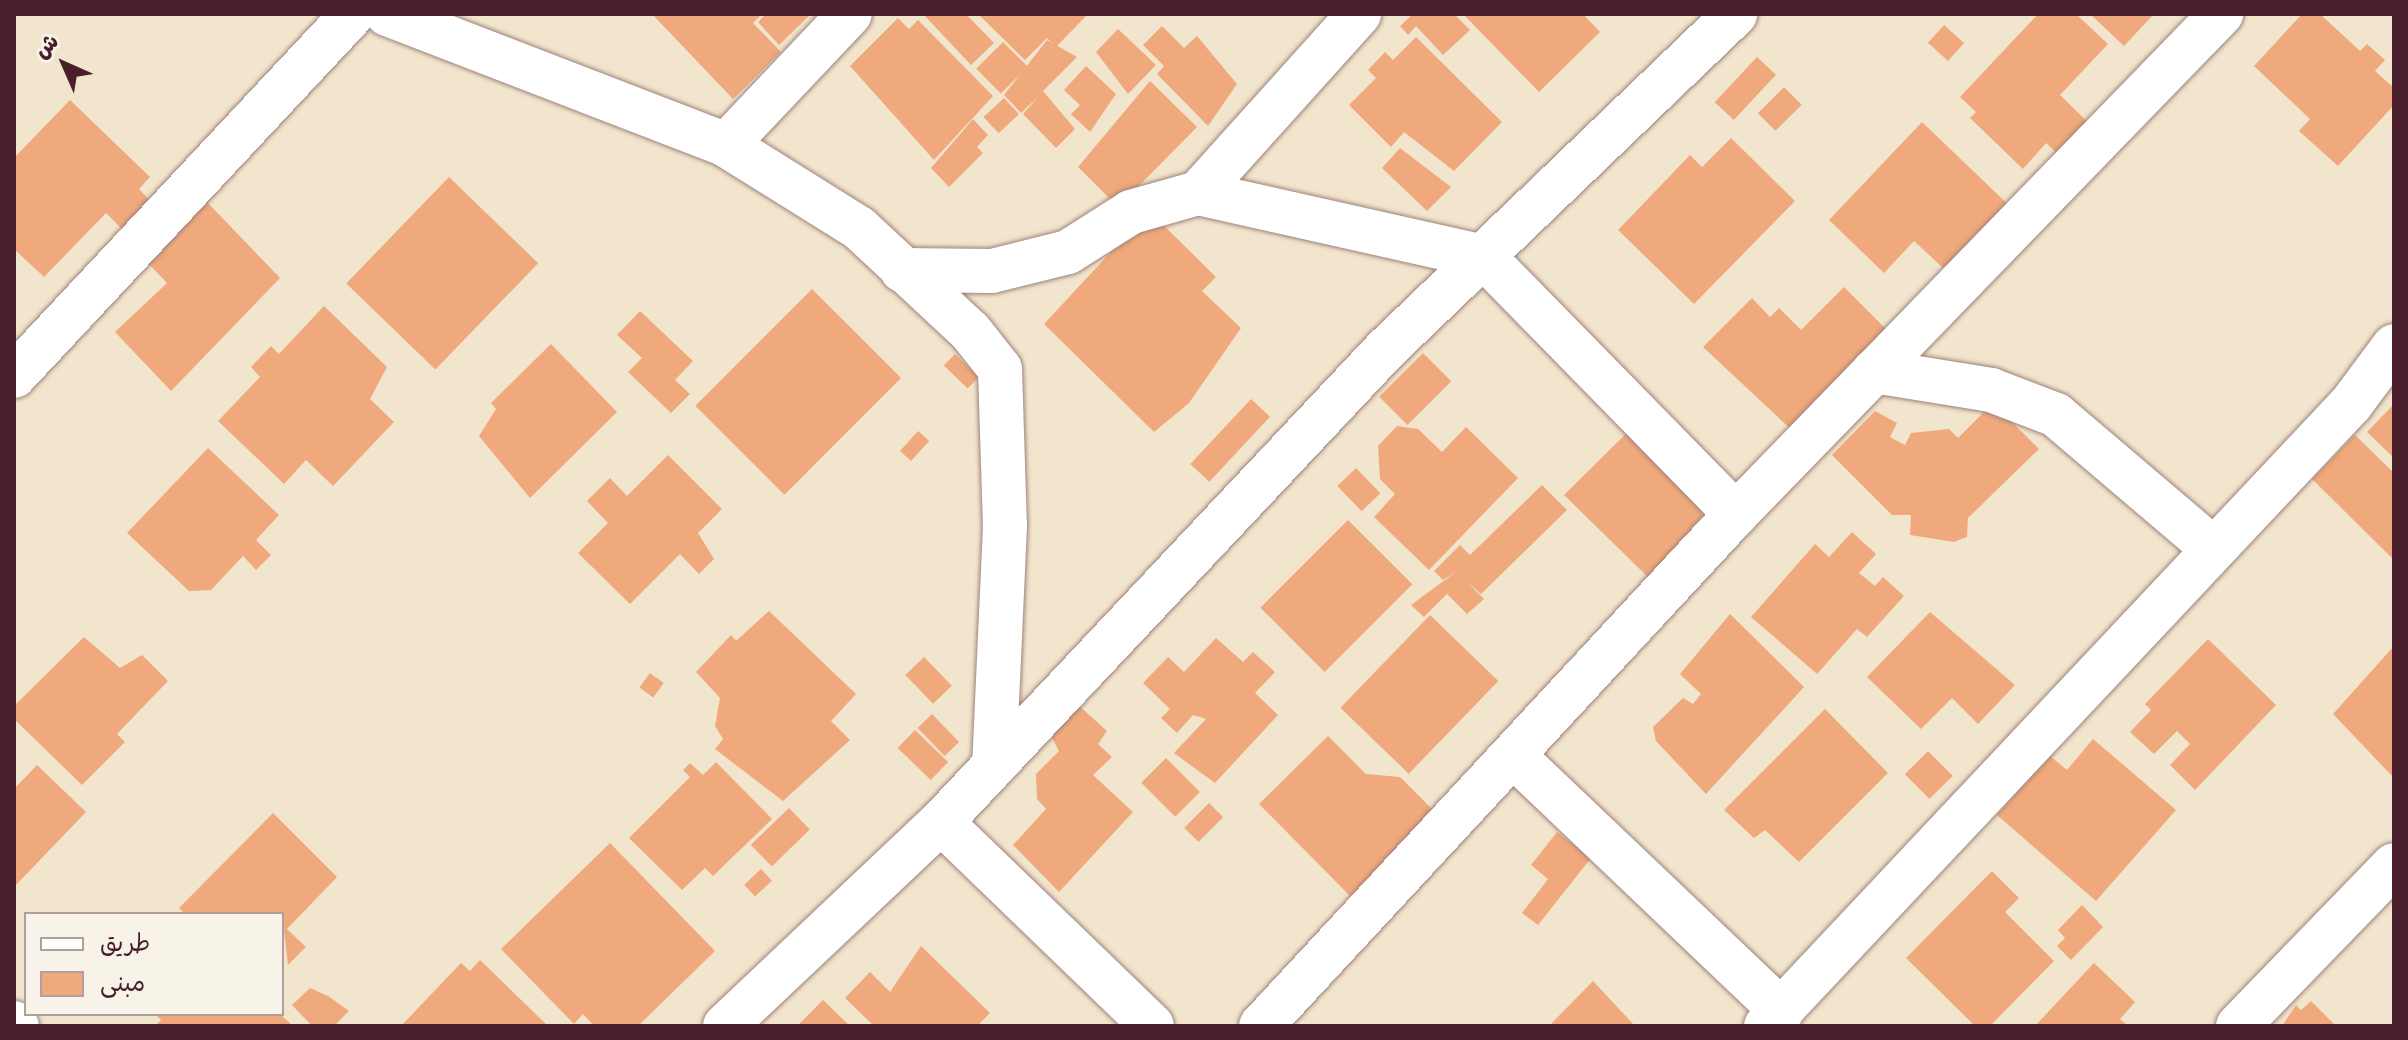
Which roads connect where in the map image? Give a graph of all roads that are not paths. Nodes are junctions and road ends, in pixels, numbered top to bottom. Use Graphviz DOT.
graph roads {
  1 [pos="353,14"];
  2 [pos="387,14"];
  3 [pos="850,14"];
  4 [pos="1359,14"];
  5 [pos="1735,14"];
  6 [pos="2221,14"];
  7 [pos="726,145"];
  8 [pos="1198,193"];
  9 [pos="1484,257"];
  10 [pos="902,270"];
  11 [pos="2394,346"];
  12 [pos="1874,371"];
  13 [pos="14,376"];
  14 [pos="1736,514"];
  15 [pos="2212,548"];
  16 [pos="1516,758"];
  17 [pos="994,766"];
  18 [pos="941,822"];
  19 [pos="2394,865"];
  20 [pos="1774,1018"];
  21 [pos="725,1026"];
  22 [pos="1152,1026"];
  23 [pos="1261,1026"];
  24 [pos="2238,1026"];
  1 -- 13 [label="street"];
  2 -- 7 [label="street"];
  3 -- 7 [label="street"];
  4 -- 8 [label="street"];
  5 -- 9 [label="street"];
  6 -- 12 [label="street"];
  7 -- 10 [label="street"];
  8 -- 9 [label="street"];
  8 -- 10 [label="street"];
  9 -- 14 [label="street"];
  9 -- 17 [label="street"];
  10 -- 17 [label="street"];
  11 -- 15 [label="street"];
  12 -- 14 [label="street"];
  12 -- 15 [label="street"];
  14 -- 16 [label="street"];
  15 -- 20 [label="street"];
  16 -- 20 [label="street"];
  16 -- 23 [label="street"];
  17 -- 18 [label="street"];
  18 -- 21 [label="street"];
  18 -- 22 [label="street"];
  19 -- 24 [label="street"];
}
